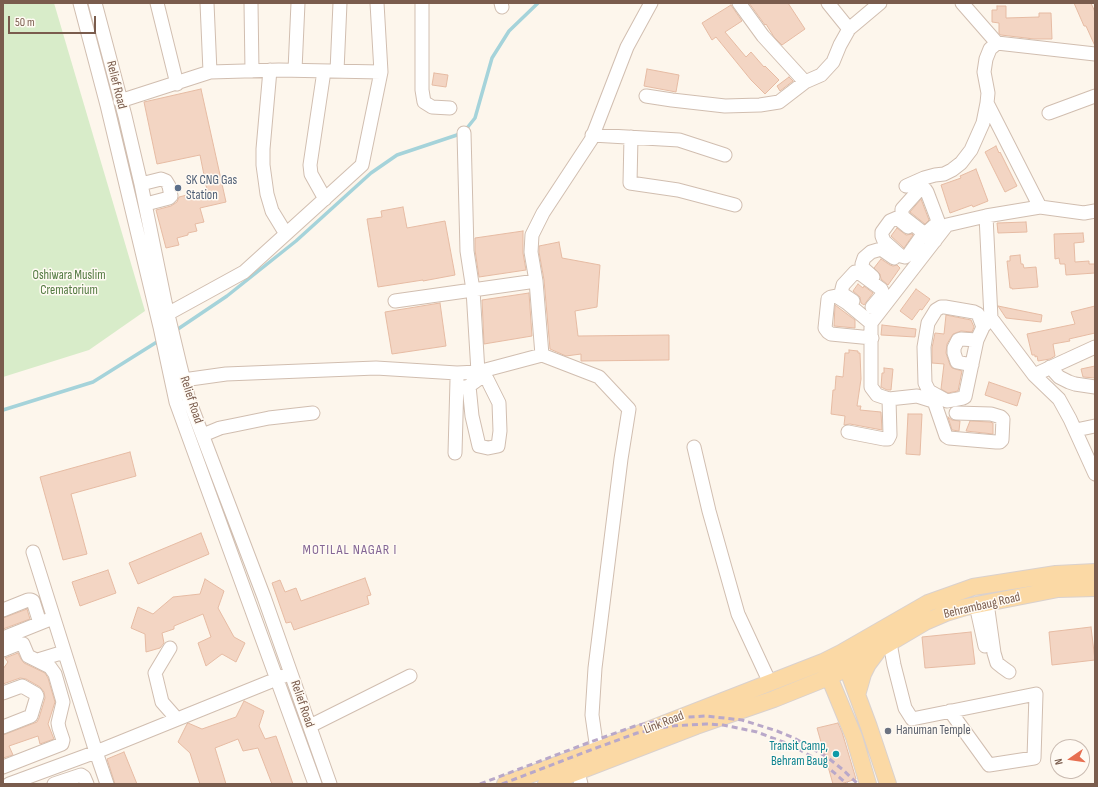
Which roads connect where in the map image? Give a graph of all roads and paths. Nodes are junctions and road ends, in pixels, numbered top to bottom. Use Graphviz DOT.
graph roads {
  1 [pos="80,3"];
  2 [pos="95,3"];
  3 [pos="157,3"];
  4 [pos="207,3"];
  5 [pos="252,3"];
  6 [pos="298,3"];
  7 [pos="340,3"];
  8 [pos="377,3"];
  9 [pos="422,3"];
  10 [pos="651,3"];
  11 [pos="739,3"];
  12 [pos="828,3"];
  13 [pos="880,3"];
  14 [pos="962,3"];
  15 [pos="849,29"];
  16 [pos="997,43"];
  17 [pos="1095,54"];
  18 [pos="1095,58"];
  19 [pos="270,70"];
  20 [pos="296,70"];
  21 [pos="252,71"];
  22 [pos="324,71"];
  23 [pos="337,71"];
  24 [pos="210,72"];
  25 [pos="381,72"];
  26 [pos="805,82"];
  27 [pos="177,84"];
  28 [pos="646,96"];
  29 [pos="1095,96"];
  30 [pos="120,101"];
  31 [pos="987,103"];
  32 [pos="450,108"];
  33 [pos="1049,113"];
  34 [pos="464,133"];
  35 [pos="592,135"];
  36 [pos="632,137"];
  37 [pos="725,155"];
  38 [pos="136,164"];
  39 [pos="122,167"];
  40 [pos="141,184"];
  41 [pos="906,186"];
  42 [pos="325,199"];
  43 [pos="146,204"];
  44 [pos="735,205"];
  45 [pos="1040,207"];
  46 [pos="1095,211"];
  47 [pos="986,216"];
  48 [pos="286,234"];
  49 [pos="912,270"];
  50 [pos="536,281"];
  51 [pos="473,290"];
  52 [pos="894,294"];
  53 [pos="395,301"];
  54 [pos="870,317"];
  55 [pos="164,321"];
  56 [pos="987,323"];
  57 [pos="868,338"];
  58 [pos="977,340"];
  59 [pos="1095,347"];
  60 [pos="542,355"];
  61 [pos="972,365"];
  62 [pos="1050,367"];
  63 [pos="478,372"];
  64 [pos="458,373"];
  65 [pos="1034,375"];
  66 [pos="178,381"];
  67 [pos="463,387"];
  68 [pos="1095,387"];
  69 [pos="889,399"];
  70 [pos="313,413"];
  71 [pos="956,413"];
  72 [pos="1095,426"];
  73 [pos="1076,430"];
  74 [pos="848,432"];
  75 [pos="203,435"];
  76 [pos="694,446"];
  77 [pos="455,453"];
  78 [pos="1090,453"];
  79 [pos="1095,474"];
  80 [pos="33,552"];
  81 [pos="1095,572"];
  82 [pos="1095,588"];
  83 [pos="982,604"];
  84 [pos="3,610"];
  85 [pos="53,618"];
  86 [pos="40,623"];
  87 [pos="3,638"];
  88 [pos="885,646"];
  89 [pos="170,648"];
  90 [pos="3,650"];
  91 [pos="64,652"];
  92 [pos="841,653"];
  93 [pos="38,660"];
  94 [pos="823,662"];
  95 [pos="989,662"];
  96 [pos="847,668"];
  97 [pos="1009,672"];
  98 [pos="292,674"];
  99 [pos="410,676"];
  100 [pos="829,677"];
  101 [pos="277,678"];
  102 [pos="770,683"];
  103 [pos="809,685"];
  104 [pos="3,693"];
  105 [pos="857,695"];
  106 [pos="839,702"];
  107 [pos="81,705"];
  108 [pos="61,711"];
  109 [pos="950,711"];
  110 [pos="177,719"];
  111 [pos="310,726"];
  112 [pos="3,728"];
  113 [pos="597,750"];
  114 [pos="96,752"];
  115 [pos="3,767"];
  116 [pos="579,778"];
  117 [pos="9,784"];
  118 [pos="56,784"];
  119 [pos="87,784"];
  120 [pos="107,784"];
  121 [pos="315,784"];
  122 [pos="330,784"];
  123 [pos="505,784"];
  124 [pos="546,784"];
  125 [pos="868,784"];
  126 [pos="888,784"];
  1 -- 39 [label="street, Relief Road"];
  2 -- 30 [label="street, Relief Road"];
  3 -- 27 [label="street"];
  4 -- 24 [label="street"];
  5 -- 21 [label="street"];
  6 -- 20 [label="street"];
  7 -- 23 [label="street"];
  8 -- 25 [label="street"];
  9 -- 32 [label="street"];
  10 -- 35 [label="street"];
  11 -- 26 [label="street"];
  12 -- 15 [label="street"];
  13 -- 15 [label="street"];
  14 -- 16 [label="street"];
  15 -- 26 [label="street"];
  16 -- 17 [label="street"];
  16 -- 31 [label="street"];
  17 -- 18 [label="street"];
  19 -- 20 [label="street"];
  19 -- 21 [label="street"];
  19 -- 48 [label="street"];
  20 -- 22 [label="street"];
  21 -- 24 [label="street"];
  22 -- 23 [label="street"];
  22 -- 42 [label="street"];
  23 -- 25 [label="street"];
  24 -- 27 [label="street"];
  25 -- 42 [label="street"];
  26 -- 28 [label="street"];
  27 -- 30 [label="street"];
  29 -- 33 [label="street"];
  30 -- 38 [label="street, Relief Road"];
  31 -- 41 [label="street"];
  31 -- 45 [label="street"];
  34 -- 51 [label="street"];
  35 -- 36 [label="street"];
  35 -- 50 [label="street"];
  36 -- 37 [label="street"];
  36 -- 44 [label="street"];
  38 -- 39 [label="street"];
  38 -- 40 [label="street, Relief Road"];
  39 -- 55 [label="street, Relief Road"];
  40 -- 43 [label="street, Relief Road"];
  40 -- 43 [label="street"];
  42 -- 48 [label="street"];
  43 -- 55 [label="street, Relief Road"];
  45 -- 46 [label="street"];
  45 -- 47 [label="street"];
  47 -- 49 [label="street"];
  47 -- 56 [label="street"];
  48 -- 55 [label="street"];
  49 -- 52 [label="street"];
  49 -- 52 [label="street"];
  50 -- 51 [label="street"];
  50 -- 60 [label="street"];
  51 -- 53 [label="street"];
  51 -- 63 [label="street"];
  52 -- 54 [label="street"];
  54 -- 57 [label="street"];
  54 -- 57 [label="street"];
  55 -- 66 [label="street, Relief Road"];
  56 -- 58 [label="street"];
  56 -- 61 [label="street"];
  56 -- 65 [label="street"];
  57 -- 69 [label="street"];
  58 -- 61 [label="street"];
  58 -- 61 [label="street"];
  59 -- 62 [label="street"];
  60 -- 63 [label="street"];
  60 -- 113 [label="street"];
  62 -- 65 [label="street"];
  62 -- 68 [label="street"];
  63 -- 64 [label="street"];
  64 -- 66 [label="street"];
  64 -- 67 [label="street"];
  65 -- 73 [label="street"];
  66 -- 75 [label="street, Relief Road"];
  66 -- 101 [label="street, Relief Road"];
  67 -- 67 [label="street"];
  67 -- 77 [label="street"];
  69 -- 71 [label="street"];
  69 -- 74 [label="street"];
  70 -- 75 [label="street"];
  72 -- 73 [label="street"];
  73 -- 78 [label="street"];
  75 -- 98 [label="street, Relief Road"];
  76 -- 102 [label="street"];
  78 -- 79 [label="street"];
  80 -- 85 [label="street"];
  81 -- 92 [label="main road, Behrambaug Road"];
  82 -- 83 [label="main road, Behrambaug Road"];
  83 -- 88 [label="main road, Behrambaug Road"];
  83 -- 95 [label="street"];
  83 -- 97 [label="street"];
  84 -- 86 [label="street"];
  85 -- 86 [label="street"];
  85 -- 91 [label="street"];
  86 -- 87 [label="street"];
  88 -- 96 [label="main road, Behrambaug Road"];
  88 -- 105 [label="main road"];
  88 -- 109 [label="street"];
  89 -- 110 [label="street"];
  90 -- 93 [label="street"];
  91 -- 93 [label="street"];
  91 -- 107 [label="street"];
  92 -- 94 [label="main road, Behrambaug Road"];
  92 -- 96 [label="main road"];
  93 -- 108 [label="street"];
  94 -- 100 [label="main road"];
  94 -- 102 [label="main road, Link Road"];
  96 -- 100 [label="main road, Behrambaug Road"];
  96 -- 105 [label="main road"];
  98 -- 101 [label="street"];
  98 -- 111 [label="street, Relief Road"];
  99 -- 111 [label="street"];
  100 -- 103 [label="main road, Behrambaug Road"];
  100 -- 106 [label="main road"];
  101 -- 110 [label="street"];
  101 -- 121 [label="street, Relief Road"];
  102 -- 113 [label="main road, Link Road"];
  103 -- 106 [label="main road"];
  103 -- 116 [label="main road, Link Road"];
  104 -- 112 [label="street"];
  105 -- 126 [label="main road"];
  106 -- 125 [label="main road"];
  107 -- 108 [label="street"];
  107 -- 114 [label="street"];
  108 -- 115 [label="street"];
  109 -- 109 [label="street"];
  110 -- 114 [label="street"];
  111 -- 122 [label="street, Relief Road"];
  113 -- 123 [label="main road, Link Road"];
  114 -- 117 [label="street"];
  114 -- 120 [label="street"];
  116 -- 124 [label="main road, Link Road"];
  118 -- 119 [label="street"];
}
